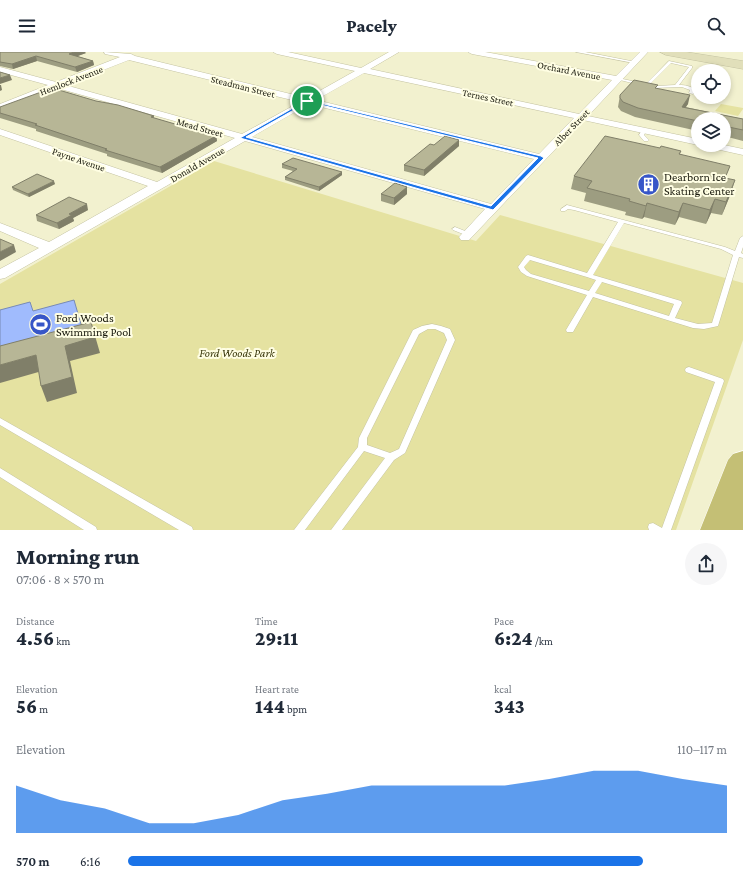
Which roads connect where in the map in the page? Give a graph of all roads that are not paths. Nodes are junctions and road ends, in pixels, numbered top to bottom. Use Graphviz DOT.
graph roads {
  1 [pos="108,52"];
  2 [pos="143,52"];
  3 [pos="277,52"];
  4 [pos="395,52"];
  5 [pos="472,52"];
  6 [pos="578,52"];
  7 [pos="644,52"];
  8 [pos="666,52"];
  9 [pos="129,57"];
  10 [pos="634,62"];
  11 [pos="743,65"];
  12 [pos="0,69"];
  13 [pos="362,70"];
  14 [pos="618,79"];
  15 [pos="56,85"];
  16 [pos="647,85"];
  17 [pos="676,85"];
  18 [pos="691,89"];
  19 [pos="307,101"];
  20 [pos="0,107"];
  21 [pos="581,117"];
  22 [pos="644,130"];
  23 [pos="0,132"];
  24 [pos="242,138"];
  25 [pos="646,140"];
  26 [pos="691,140"];
  27 [pos="731,149"];
  28 [pos="743,152"];
  29 [pos="541,158"];
  30 [pos="158,186"];
  31 [pos="493,208"];
  32 [pos="563,210"];
  33 [pos="622,221"];
  34 [pos="0,227"];
  35 [pos="455,229"];
  36 [pos="467,235"];
  37 [pos="743,238"];
  38 [pos="49,247"];
  39 [pos="740,255"];
  40 [pos="0,275"];
  41 [pos="590,276"];
  42 [pos="600,279"];
  43 [pos="591,294"];
  44 [pos="671,319"];
  45 [pos="570,330"];
  46 [pos="689,370"];
  47 [pos="0,421"];
  48 [pos="362,447"];
  49 [pos="391,458"];
  50 [pos="743,462"];
  51 [pos="0,472"];
  52 [pos="743,502"];
  53 [pos="92,530"];
  54 [pos="188,530"];
  55 [pos="299,530"];
  56 [pos="336,530"];
  57 [pos="666,530"];
  58 [pos="716,530"];
  59 [pos="738,530"];
  1 -- 9 [label="street, Steadman Street"];
  2 -- 9 [label="street, Hemlock Avenue"];
  3 -- 13 [label="street, Ternes Street"];
  4 -- 13 [label="street, Donald Avenue"];
  5 -- 14 [label="street, Orchard Avenue"];
  6 -- 10 [label="lane"];
  7 -- 10 [label="street, Alber Street"];
  8 -- 11 [label="street"];
  9 -- 15 [label="street, Hemlock Avenue"];
  9 -- 19 [label="street, Steadman Street"];
  10 -- 14 [label="street, Alber Street"];
  12 -- 15 [label="street, Mead Street"];
  13 -- 19 [label="street, Donald Avenue"];
  13 -- 21 [label="street, Ternes Street"];
  14 -- 16 [label="lane"];
  14 -- 21 [label="street, Alber Street"];
  15 -- 20 [label="street, Hemlock Avenue"];
  15 -- 24 [label="street, Mead Street"];
  16 -- 17 [label="lane"];
  16 -- 17 [label="lane"];
  17 -- 18 [label="lane"];
  19 -- 24 [label="street, Donald Avenue"];
  19 -- 29 [label="street, Steadman Street"];
  21 -- 22 [label="street, Ternes Street"];
  21 -- 29 [label="street, Alber Street"];
  22 -- 25 [label="lane"];
  22 -- 26 [label="street, Ternes Street"];
  23 -- 30 [label="street, Payne Avenue"];
  24 -- 30 [label="street, Donald Avenue"];
  24 -- 31 [label="street, Mead Street"];
  27 -- 28 [label="street"];
  29 -- 31 [label="street, Alber Street"];
  30 -- 38 [label="street, Donald Avenue"];
  31 -- 36 [label="street, Alber Street"];
  32 -- 33 [label="lane"];
  33 -- 39 [label="lane"];
  33 -- 41 [label="lane"];
  34 -- 38 [label="street"];
  35 -- 36 [label="lane"];
  37 -- 39 [label="lane"];
  38 -- 40 [label="street, Donald Avenue"];
  39 -- 44 [label="lane"];
  41 -- 42 [label="lane"];
  41 -- 43 [label="lane"];
  42 -- 43 [label="lane"];
  42 -- 44 [label="lane"];
  43 -- 44 [label="lane"];
  43 -- 45 [label="lane"];
  46 -- 57 [label="lane"];
  47 -- 54 [label="lane"];
  48 -- 49 [label="lane"];
  48 -- 49 [label="lane"];
  48 -- 55 [label="lane"];
  49 -- 56 [label="lane"];
  50 -- 58 [label="main road"];
  51 -- 53 [label="lane"];
  52 -- 59 [label="main road"];
}
